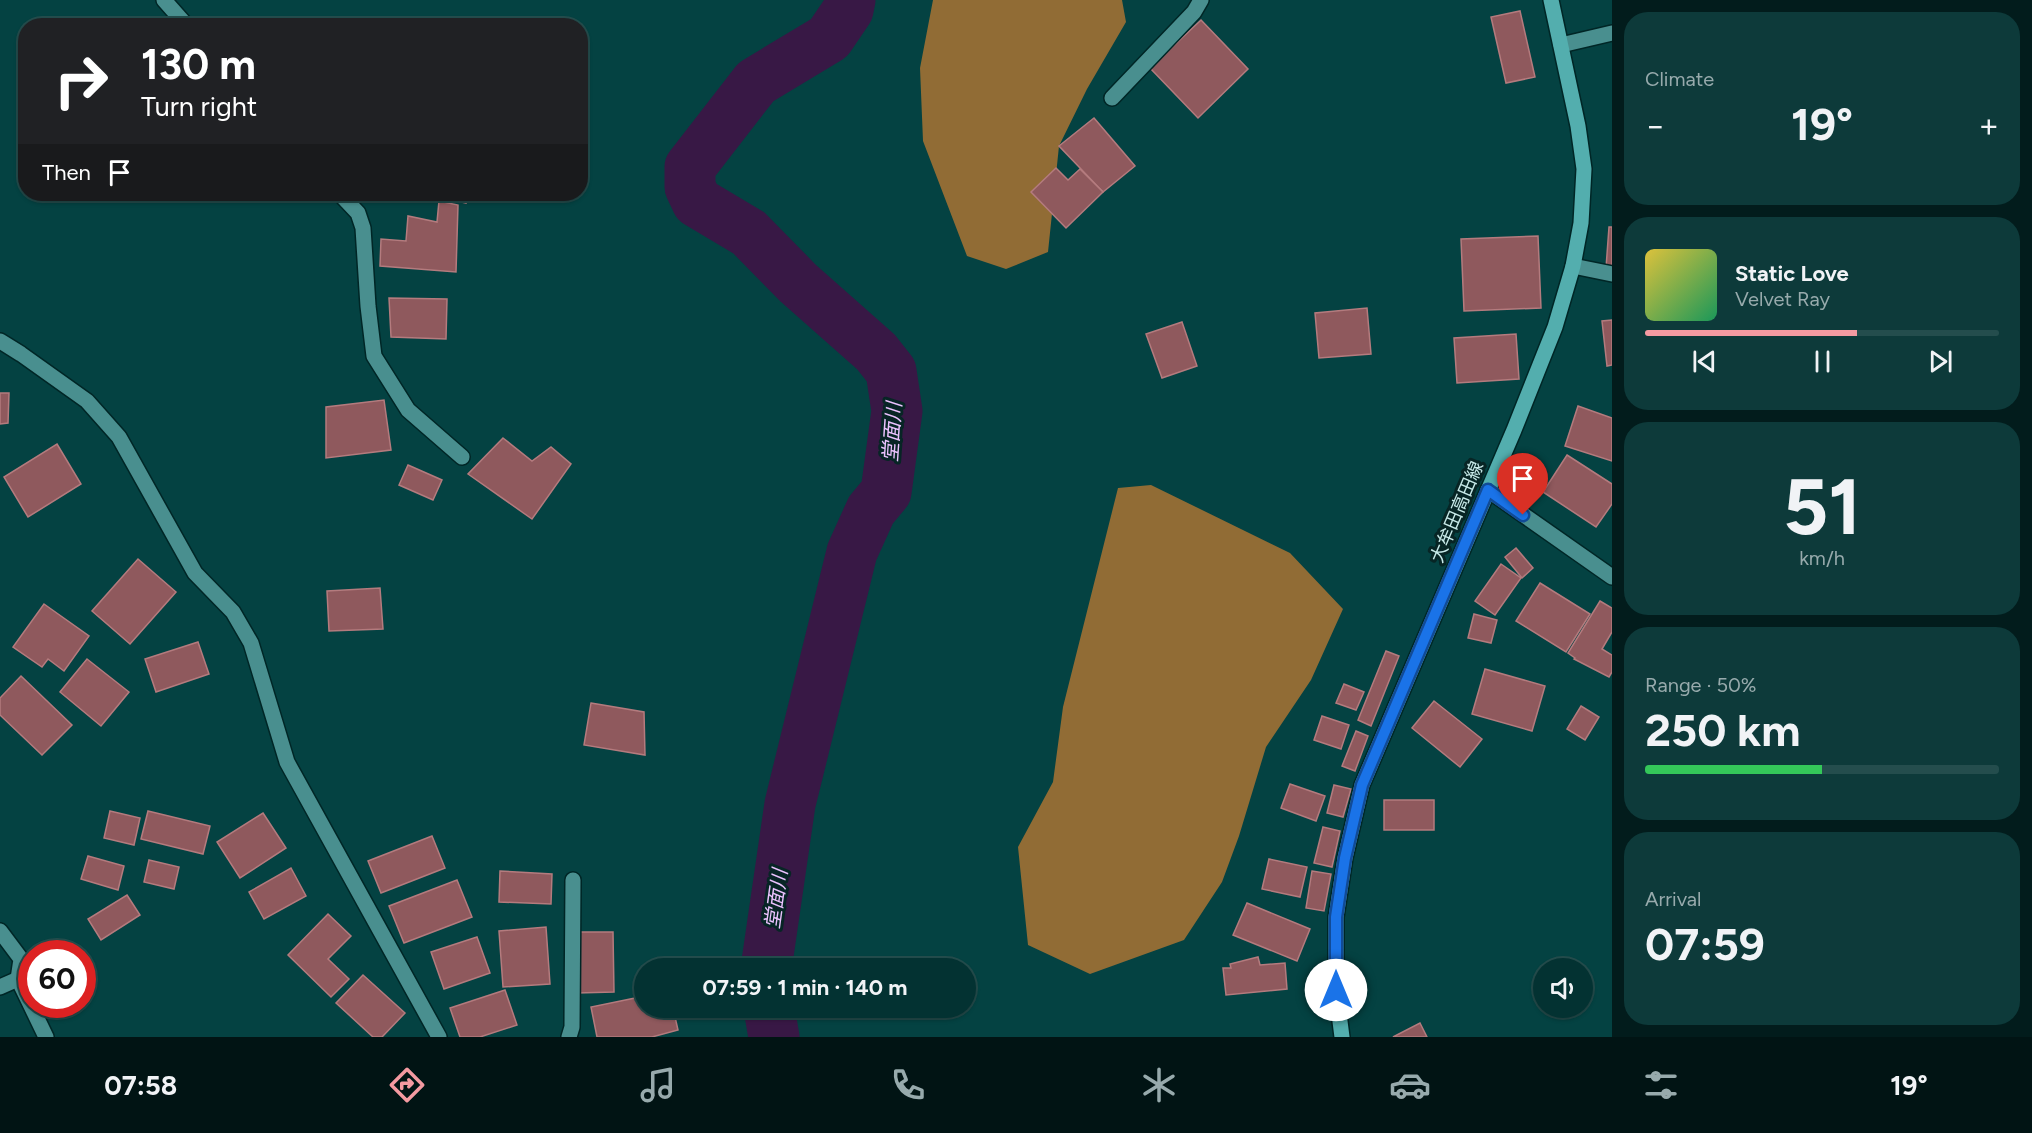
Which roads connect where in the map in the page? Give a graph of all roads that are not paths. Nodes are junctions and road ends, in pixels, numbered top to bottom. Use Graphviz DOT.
graph roads {
  1 [pos="164,0"];
  2 [pos="1201,0"];
  3 [pos="1551,0"];
  4 [pos="180,18"];
  5 [pos="1612,33"];
  6 [pos="1561,45"];
  7 [pos="1112,98"];
  8 [pos="347,201"];
  9 [pos="1573,266"];
  10 [pos="1612,274"];
  11 [pos="0,341"];
  12 [pos="462,457"];
  13 [pos="1488,490"];
  14 [pos="1612,577"];
  15 [pos="573,880"];
  16 [pos="0,931"];
  17 [pos="18,955"];
  18 [pos="18,979"];
  19 [pos="0,987"];
  20 [pos="37,1018"];
  21 [pos="46,1037"];
  22 [pos="439,1037"];
  23 [pos="569,1037"];
  24 [pos="1342,1037"];
  1 -- 4 [label="street"];
  2 -- 7 [label="street"];
  3 -- 6 [label="main road, 大牟田高田線"];
  5 -- 6 [label="street"];
  6 -- 9 [label="main road, 大牟田高田線"];
  8 -- 12 [label="street"];
  9 -- 10 [label="street"];
  9 -- 13 [label="main road, 大牟田高田線"];
  11 -- 22 [label="street"];
  13 -- 14 [label="street"];
  13 -- 24 [label="main road, 大牟田高田線"];
  15 -- 23 [label="street"];
  16 -- 17 [label="street"];
  18 -- 19 [label="street"];
  20 -- 21 [label="street"];
}
